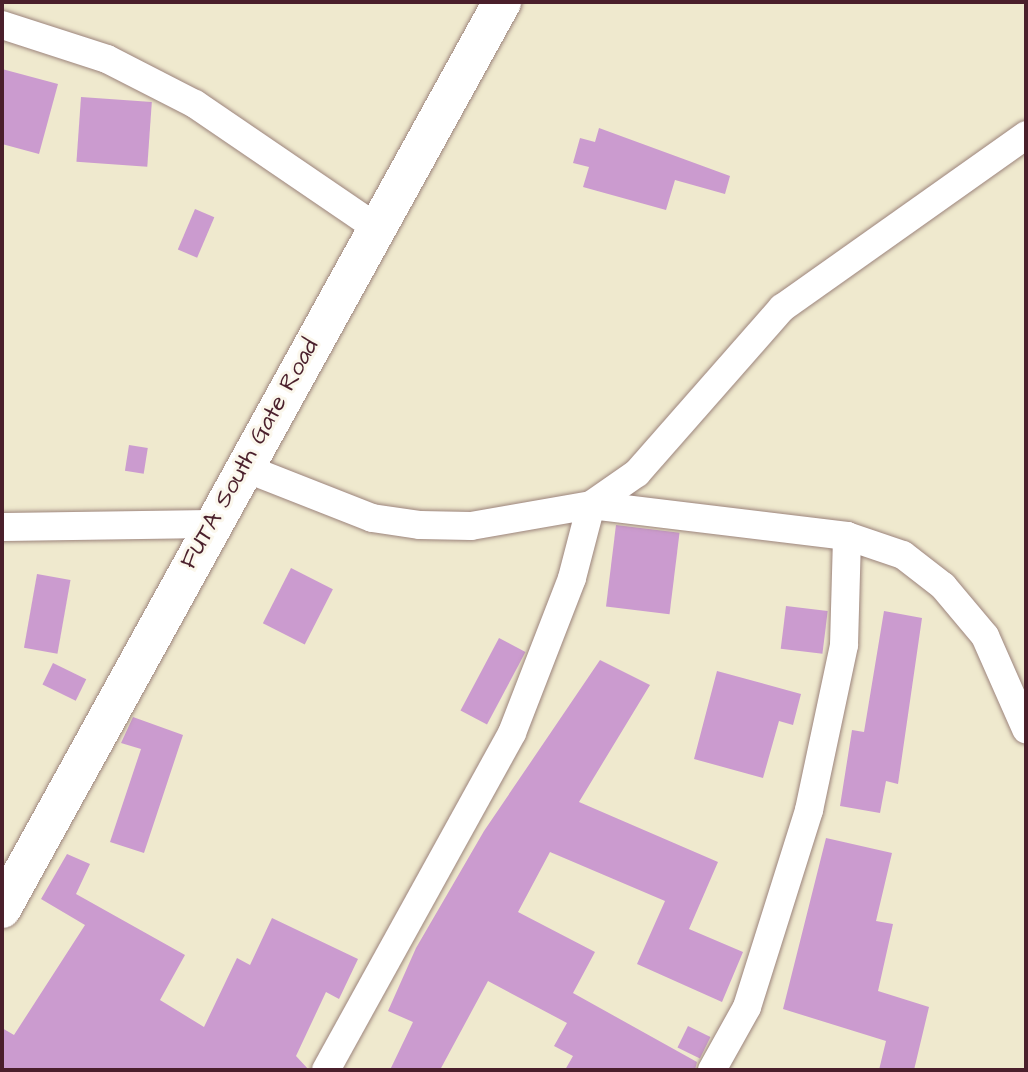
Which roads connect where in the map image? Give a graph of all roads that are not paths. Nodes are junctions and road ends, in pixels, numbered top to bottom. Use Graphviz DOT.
graph roads {
  1 [pos="502,2"];
  2 [pos="2,25"];
  3 [pos="1026,135"];
  4 [pos="374,226"];
  5 [pos="245,468"];
  6 [pos="591,505"];
  7 [pos="213,524"];
  8 [pos="2,527"];
  9 [pos="847,536"];
  10 [pos="1026,729"];
  11 [pos="2,909"];
  12 [pos="326,1070"];
  13 [pos="712,1070"];
  1 -- 4 [label="main road, FUTA South Gate Road"];
  2 -- 4 [label="street"];
  3 -- 6 [label="street"];
  4 -- 5 [label="main road, FUTA South Gate Road"];
  5 -- 6 [label="street"];
  5 -- 7 [label="main road, FUTA South Gate Road"];
  6 -- 9 [label="street"];
  6 -- 12 [label="street"];
  7 -- 8 [label="street"];
  7 -- 11 [label="main road, FUTA South Gate Road"];
  9 -- 10 [label="street"];
  9 -- 13 [label="street"];
}
